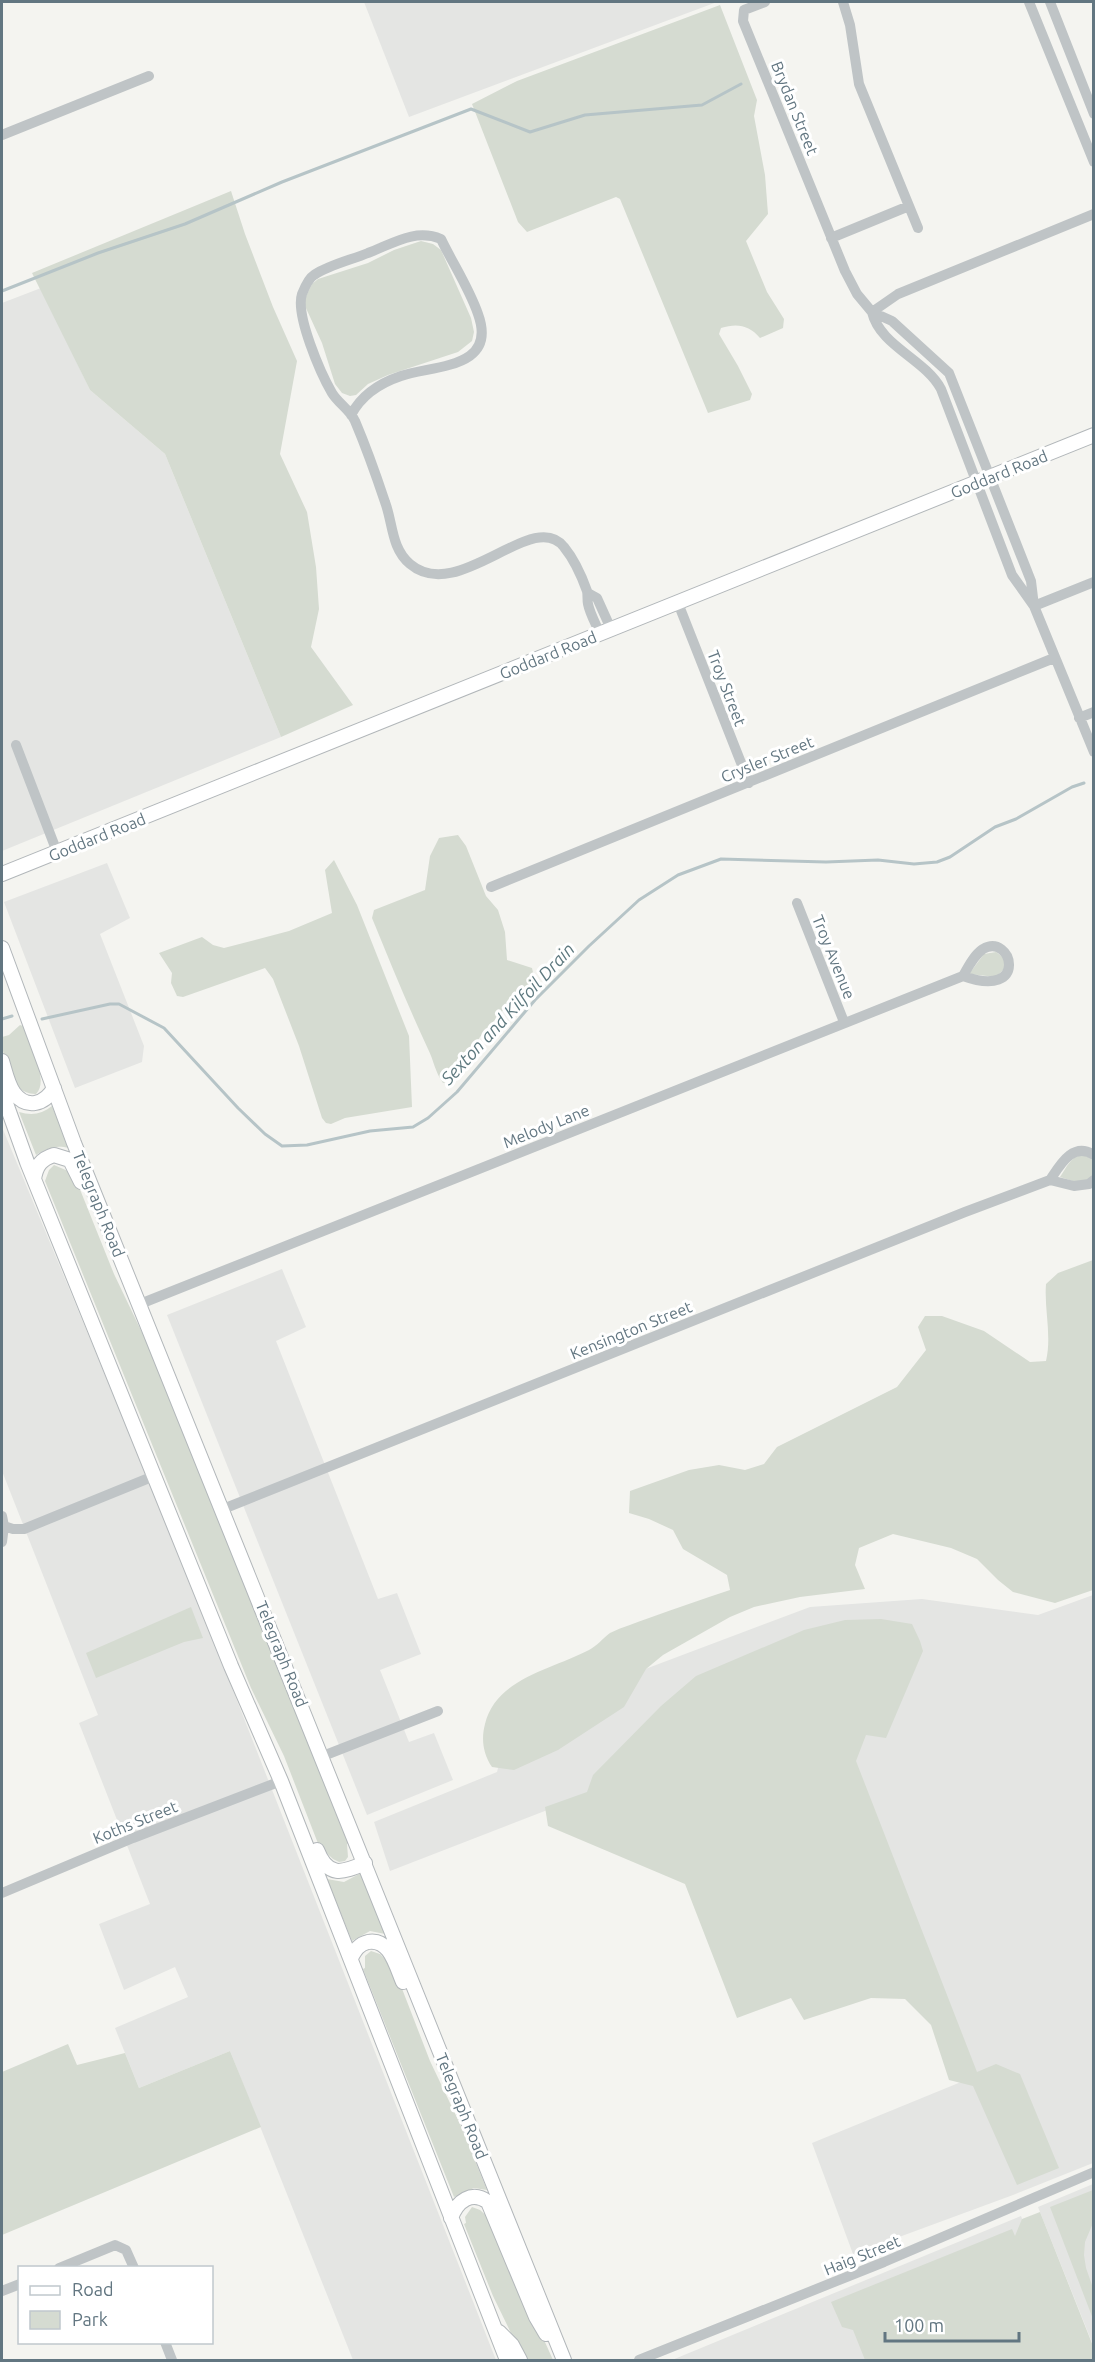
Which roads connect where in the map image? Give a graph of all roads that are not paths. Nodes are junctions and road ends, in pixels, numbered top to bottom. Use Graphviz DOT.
graph roads {
  1 [pos="765,2"];
  2 [pos="843,2"];
  3 [pos="1029,2"];
  4 [pos="1050,2"];
  5 [pos="149,76"];
  6 [pos="1094,114"];
  7 [pos="2,135"];
  8 [pos="1094,162"];
  9 [pos="909,206"];
  10 [pos="1094,214"];
  11 [pos="918,228"];
  12 [pos="831,238"];
  13 [pos="872,312"];
  14 [pos="351,415"];
  15 [pos="1094,435"];
  16 [pos="991,478"];
  17 [pos="977,483"];
  18 [pos="1094,582"];
  19 [pos="678,603"];
  20 [pos="1034,606"];
  21 [pos="605,632"];
  22 [pos="1054,658"];
  23 [pos="1094,712"];
  24 [pos="1078,718"];
  25 [pos="16,745"];
  26 [pos="1094,752"];
  27 [pos="749,783"];
  28 [pos="57,852"];
  29 [pos="2,874"];
  30 [pos="491,887"];
  31 [pos="797,903"];
  32 [pos="2,948"];
  33 [pos="963,976"];
  34 [pos="844,1022"];
  35 [pos="2,1061"];
  36 [pos="54,1088"];
  37 [pos="2,1092"];
  38 [pos="1094,1155"];
  39 [pos="34,1179"];
  40 [pos="1050,1180"];
  41 [pos="1094,1180"];
  42 [pos="140,1304"];
  43 [pos="149,1327"];
  44 [pos="154,1476"];
  45 [pos="223,1509"];
  46 [pos="3,1521"];
  47 [pos="2,1542"];
  48 [pos="249,1706"];
  49 [pos="438,1711"];
  50 [pos="323,1756"];
  51 [pos="281,1781"];
  52 [pos="365,1863"];
  53 [pos="2,1893"];
  54 [pos="351,1958"];
  55 [pos="454,2086"];
  56 [pos="1094,2172"];
  57 [pos="452,2218"];
  58 [pos="63,2266"];
  59 [pos="133,2266"];
  60 [pos="18,2285"];
  61 [pos="2,2291"];
  62 [pos="493,2326"];
  63 [pos="165,2344"];
  64 [pos="172,2361"];
  65 [pos="507,2361"];
  66 [pos="519,2361"];
  67 [pos="563,2361"];
  68 [pos="639,2361"];
  1 -- 12 [label="street, Brydan Street"];
  2 -- 9 [label="street"];
  3 -- 8 [label="street"];
  4 -- 6 [label="street"];
  5 -- 7 [label="street"];
  9 -- 11 [label="street"];
  9 -- 12 [label="street"];
  10 -- 13 [label="street"];
  12 -- 13 [label="street, Brydan Street"];
  13 -- 16 [label="street, Brydan Street"];
  13 -- 17 [label="street, Brydan Street"];
  14 -- 14 [label="street"];
  14 -- 21 [label="street"];
  15 -- 16 [label="main road, Goddard Road"];
  16 -- 17 [label="main road, Goddard Road"];
  16 -- 20 [label="street, Brydan Street"];
  17 -- 19 [label="main road, Goddard Road"];
  17 -- 20 [label="street, Brydan Street"];
  18 -- 20 [label="street"];
  19 -- 21 [label="main road, Goddard Road"];
  19 -- 27 [label="street, Troy Street"];
  20 -- 22 [label="street"];
  21 -- 28 [label="main road, Goddard Road"];
  22 -- 24 [label="street"];
  22 -- 27 [label="street, Crysler Street"];
  23 -- 24 [label="street"];
  24 -- 26 [label="street"];
  25 -- 28 [label="street"];
  27 -- 30 [label="street, Crysler Street"];
  28 -- 29 [label="main road, Goddard Road"];
  31 -- 34 [label="street, Troy Avenue"];
  32 -- 36 [label="main road, Telegraph Road"];
  33 -- 34 [label="street, Melody Lane"];
  34 -- 42 [label="street, Melody Lane"];
  35 -- 36 [label="main road"];
  36 -- 42 [label="main road, Telegraph Road"];
  37 -- 39 [label="main road"];
  38 -- 40 [label="street"];
  39 -- 43 [label="main road"];
  39 -- 44 [label="main road"];
  40 -- 41 [label="street"];
  40 -- 45 [label="street, Kensington Street"];
  42 -- 43 [label="main road, Telegraph Road"];
  43 -- 45 [label="main road, Telegraph Road"];
  44 -- 46 [label="street"];
  44 -- 48 [label="main road"];
  45 -- 50 [label="main road, Telegraph Road"];
  46 -- 47 [label="street"];
  48 -- 51 [label="main road"];
  48 -- 52 [label="main road"];
  49 -- 50 [label="street"];
  50 -- 52 [label="main road, Telegraph Road"];
  51 -- 53 [label="street, Koths Street"];
  51 -- 54 [label="main road"];
  52 -- 55 [label="main road, Telegraph Road"];
  54 -- 55 [label="main road"];
  54 -- 57 [label="main road"];
  55 -- 67 [label="main road, Telegraph Road"];
  56 -- 68 [label="street, Haig Street"];
  57 -- 62 [label="main road"];
  57 -- 67 [label="main road"];
  58 -- 59 [label="street"];
  60 -- 61 [label="street"];
  62 -- 65 [label="main road"];
  62 -- 66 [label="main road"];
  63 -- 64 [label="street"];
}
